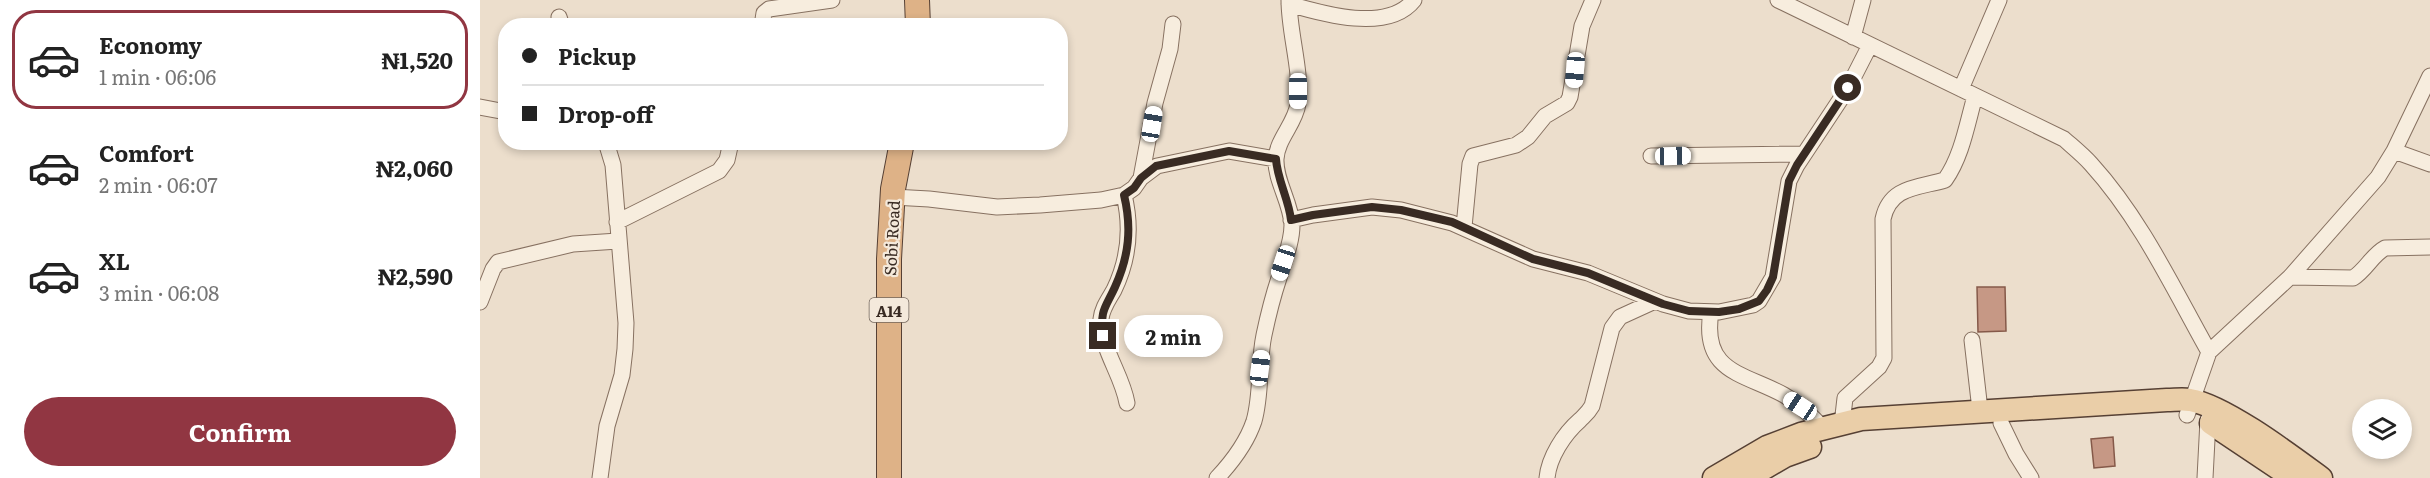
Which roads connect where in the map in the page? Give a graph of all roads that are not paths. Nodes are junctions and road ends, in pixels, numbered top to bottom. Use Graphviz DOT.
graph roads {
  1 [pos="832,0"];
  2 [pos="917,0"];
  3 [pos="1414,0"];
  4 [pos="1593,0"];
  5 [pos="1778,0"];
  6 [pos="1863,0"];
  7 [pos="2000,0"];
  8 [pos="1289,2"];
  9 [pos="763,18"];
  10 [pos="918,18"];
  11 [pos="1173,24"];
  12 [pos="1853,37"];
  13 [pos="1870,45"];
  14 [pos="2430,76"];
  15 [pos="1961,89"];
  16 [pos="1975,96"];
  17 [pos="480,107"];
  18 [pos="498,110"];
  19 [pos="608,150"];
  20 [pos="729,150"];
  21 [pos="901,150"];
  22 [pos="2394,151"];
  23 [pos="1804,154"];
  24 [pos="1651,156"];
  25 [pos="1276,159"];
  26 [pos="2430,164"];
  27 [pos="1141,178"];
  28 [pos="1124,195"];
  29 [pos="893,197"];
  30 [pos="1291,220"];
  31 [pos="616,222"];
  32 [pos="1464,227"];
  33 [pos="618,241"];
  34 [pos="2430,247"];
  35 [pos="480,262"];
  36 [pos="498,262"];
  37 [pos="2290,277"];
  38 [pos="1655,301"];
  39 [pos="480,302"];
  40 [pos="1711,312"];
  41 [pos="1972,340"];
  42 [pos="2210,352"];
  43 [pos="1126,403"];
  44 [pos="1980,410"];
  45 [pos="2195,412"];
  46 [pos="2001,423"];
  47 [pos="1832,426"];
  48 [pos="600,478"];
  49 [pos="889,478"];
  50 [pos="1218,478"];
  51 [pos="1548,478"];
  52 [pos="1714,478"];
  53 [pos="1747,478"];
  54 [pos="2031,478"];
  55 [pos="2205,478"];
  56 [pos="2293,478"];
  57 [pos="2321,478"];
  1 -- 9 [label="street"];
  2 -- 10 [label="highway"];
  3 -- 8 [label="street"];
  4 -- 32 [label="street"];
  5 -- 12 [label="street"];
  6 -- 12 [label="street"];
  7 -- 15 [label="street"];
  8 -- 25 [label="street"];
  11 -- 27 [label="street"];
  12 -- 13 [label="street"];
  13 -- 15 [label="street"];
  13 -- 23 [label="street"];
  14 -- 22 [label="street"];
  15 -- 16 [label="street"];
  16 -- 42 [label="street"];
  16 -- 47 [label="street"];
  17 -- 18 [label="street"];
  19 -- 31 [label="street"];
  20 -- 31 [label="street"];
  21 -- 29 [label="highway, Sobi Road / A14"];
  22 -- 26 [label="street"];
  22 -- 37 [label="street"];
  23 -- 24 [label="street"];
  23 -- 40 [label="street"];
  25 -- 27 [label="street"];
  25 -- 30 [label="street"];
  27 -- 28 [label="street"];
  28 -- 29 [label="street"];
  28 -- 43 [label="street"];
  29 -- 49 [label="highway, Sobi Road / A14"];
  30 -- 32 [label="street"];
  30 -- 50 [label="street"];
  31 -- 33 [label="street"];
  32 -- 38 [label="street"];
  33 -- 36 [label="street"];
  33 -- 48 [label="street"];
  34 -- 37 [label="street"];
  35 -- 36 [label="street"];
  36 -- 39 [label="street"];
  37 -- 42 [label="street"];
  38 -- 40 [label="street"];
  38 -- 51 [label="street"];
  40 -- 47 [label="street"];
  41 -- 44 [label="street"];
  42 -- 45 [label="street"];
  44 -- 45 [label="main road"];
  44 -- 47 [label="main road"];
  45 -- 46 [label="main road"];
  45 -- 55 [label="street"];
  45 -- 56 [label="main road"];
  45 -- 57 [label="main road"];
  46 -- 53 [label="main road"];
  46 -- 54 [label="street"];
  47 -- 52 [label="main road"];
}
